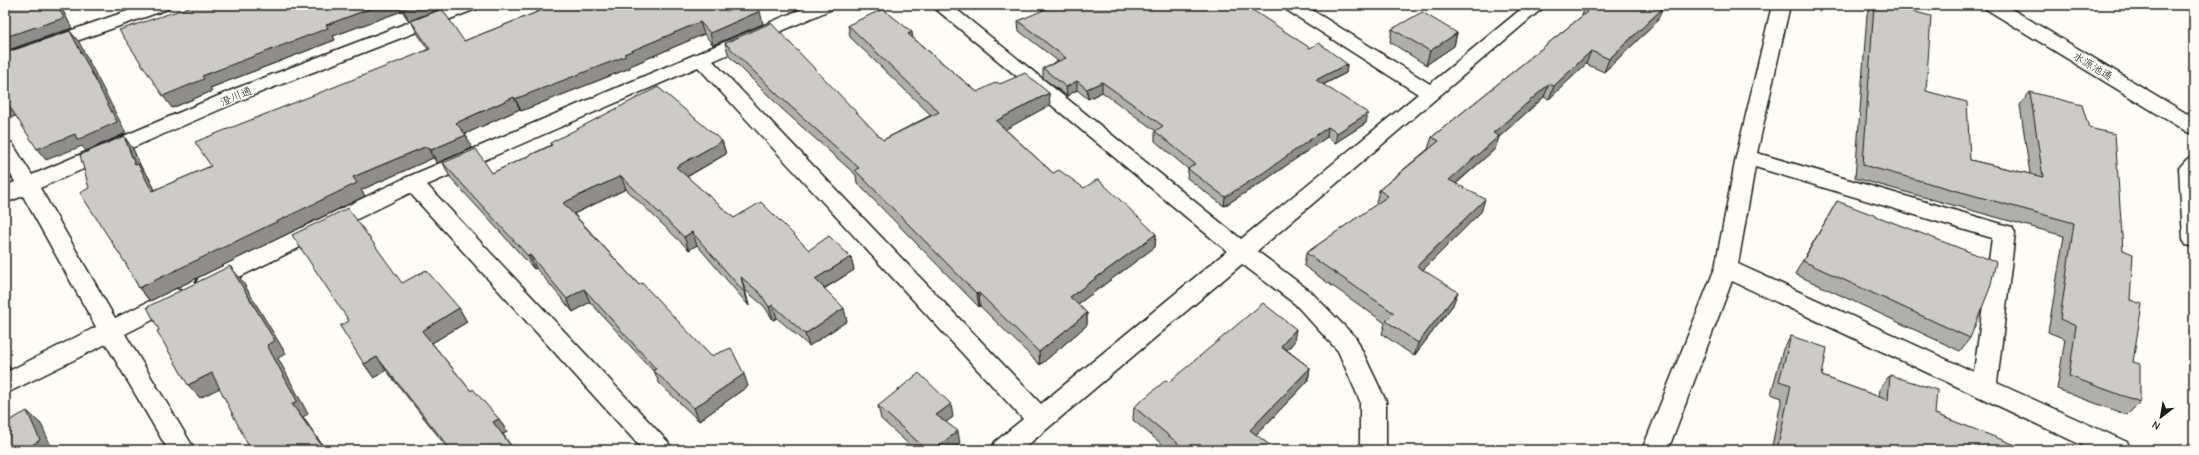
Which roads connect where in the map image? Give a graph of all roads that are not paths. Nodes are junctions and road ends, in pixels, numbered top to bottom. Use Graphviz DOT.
graph roads {
  1 [pos="162,5"];
  2 [pos="470,5"];
  3 [pos="826,5"];
  4 [pos="940,5"];
  5 [pos="1291,5"];
  6 [pos="1537,5"];
  7 [pos="1781,5"];
  8 [pos="1992,5"];
  9 [pos="701,59"];
  10 [pos="5,60"];
  11 [pos="1430,93"];
  12 [pos="2194,127"];
  13 [pos="5,148"];
  14 [pos="1746,157"];
  15 [pos="2194,164"];
  16 [pos="413,183"];
  17 [pos="28,185"];
  18 [pos="5,195"];
  19 [pos="2194,238"];
  20 [pos="1241,251"];
  21 [pos="1726,268"];
  22 [pos="110,330"];
  23 [pos="5,384"];
  24 [pos="1984,387"];
  25 [pos="1040,420"];
  26 [pos="182,450"];
  27 [pos="659,450"];
  28 [pos="1004,450"];
  29 [pos="1373,450"];
  30 [pos="1655,450"];
  31 [pos="2118,450"];
  1 -- 10 [label="street"];
  2 -- 17 [label="street, 澄川通"];
  3 -- 9 [label="street"];
  4 -- 20 [label="street"];
  5 -- 11 [label="street"];
  6 -- 11 [label="street"];
  7 -- 14 [label="street"];
  8 -- 12 [label="street, 水源池通"];
  9 -- 16 [label="street"];
  9 -- 25 [label="street"];
  11 -- 20 [label="street"];
  13 -- 17 [label="street"];
  14 -- 21 [label="street"];
  14 -- 24 [label="street"];
  15 -- 19 [label="street"];
  16 -- 22 [label="street"];
  16 -- 27 [label="street"];
  17 -- 18 [label="street, 澄川通"];
  17 -- 22 [label="street"];
  20 -- 25 [label="street"];
  20 -- 29 [label="street"];
  21 -- 24 [label="street"];
  21 -- 30 [label="street"];
  22 -- 23 [label="street"];
  22 -- 26 [label="street"];
  24 -- 31 [label="street"];
  25 -- 28 [label="street"];
}
